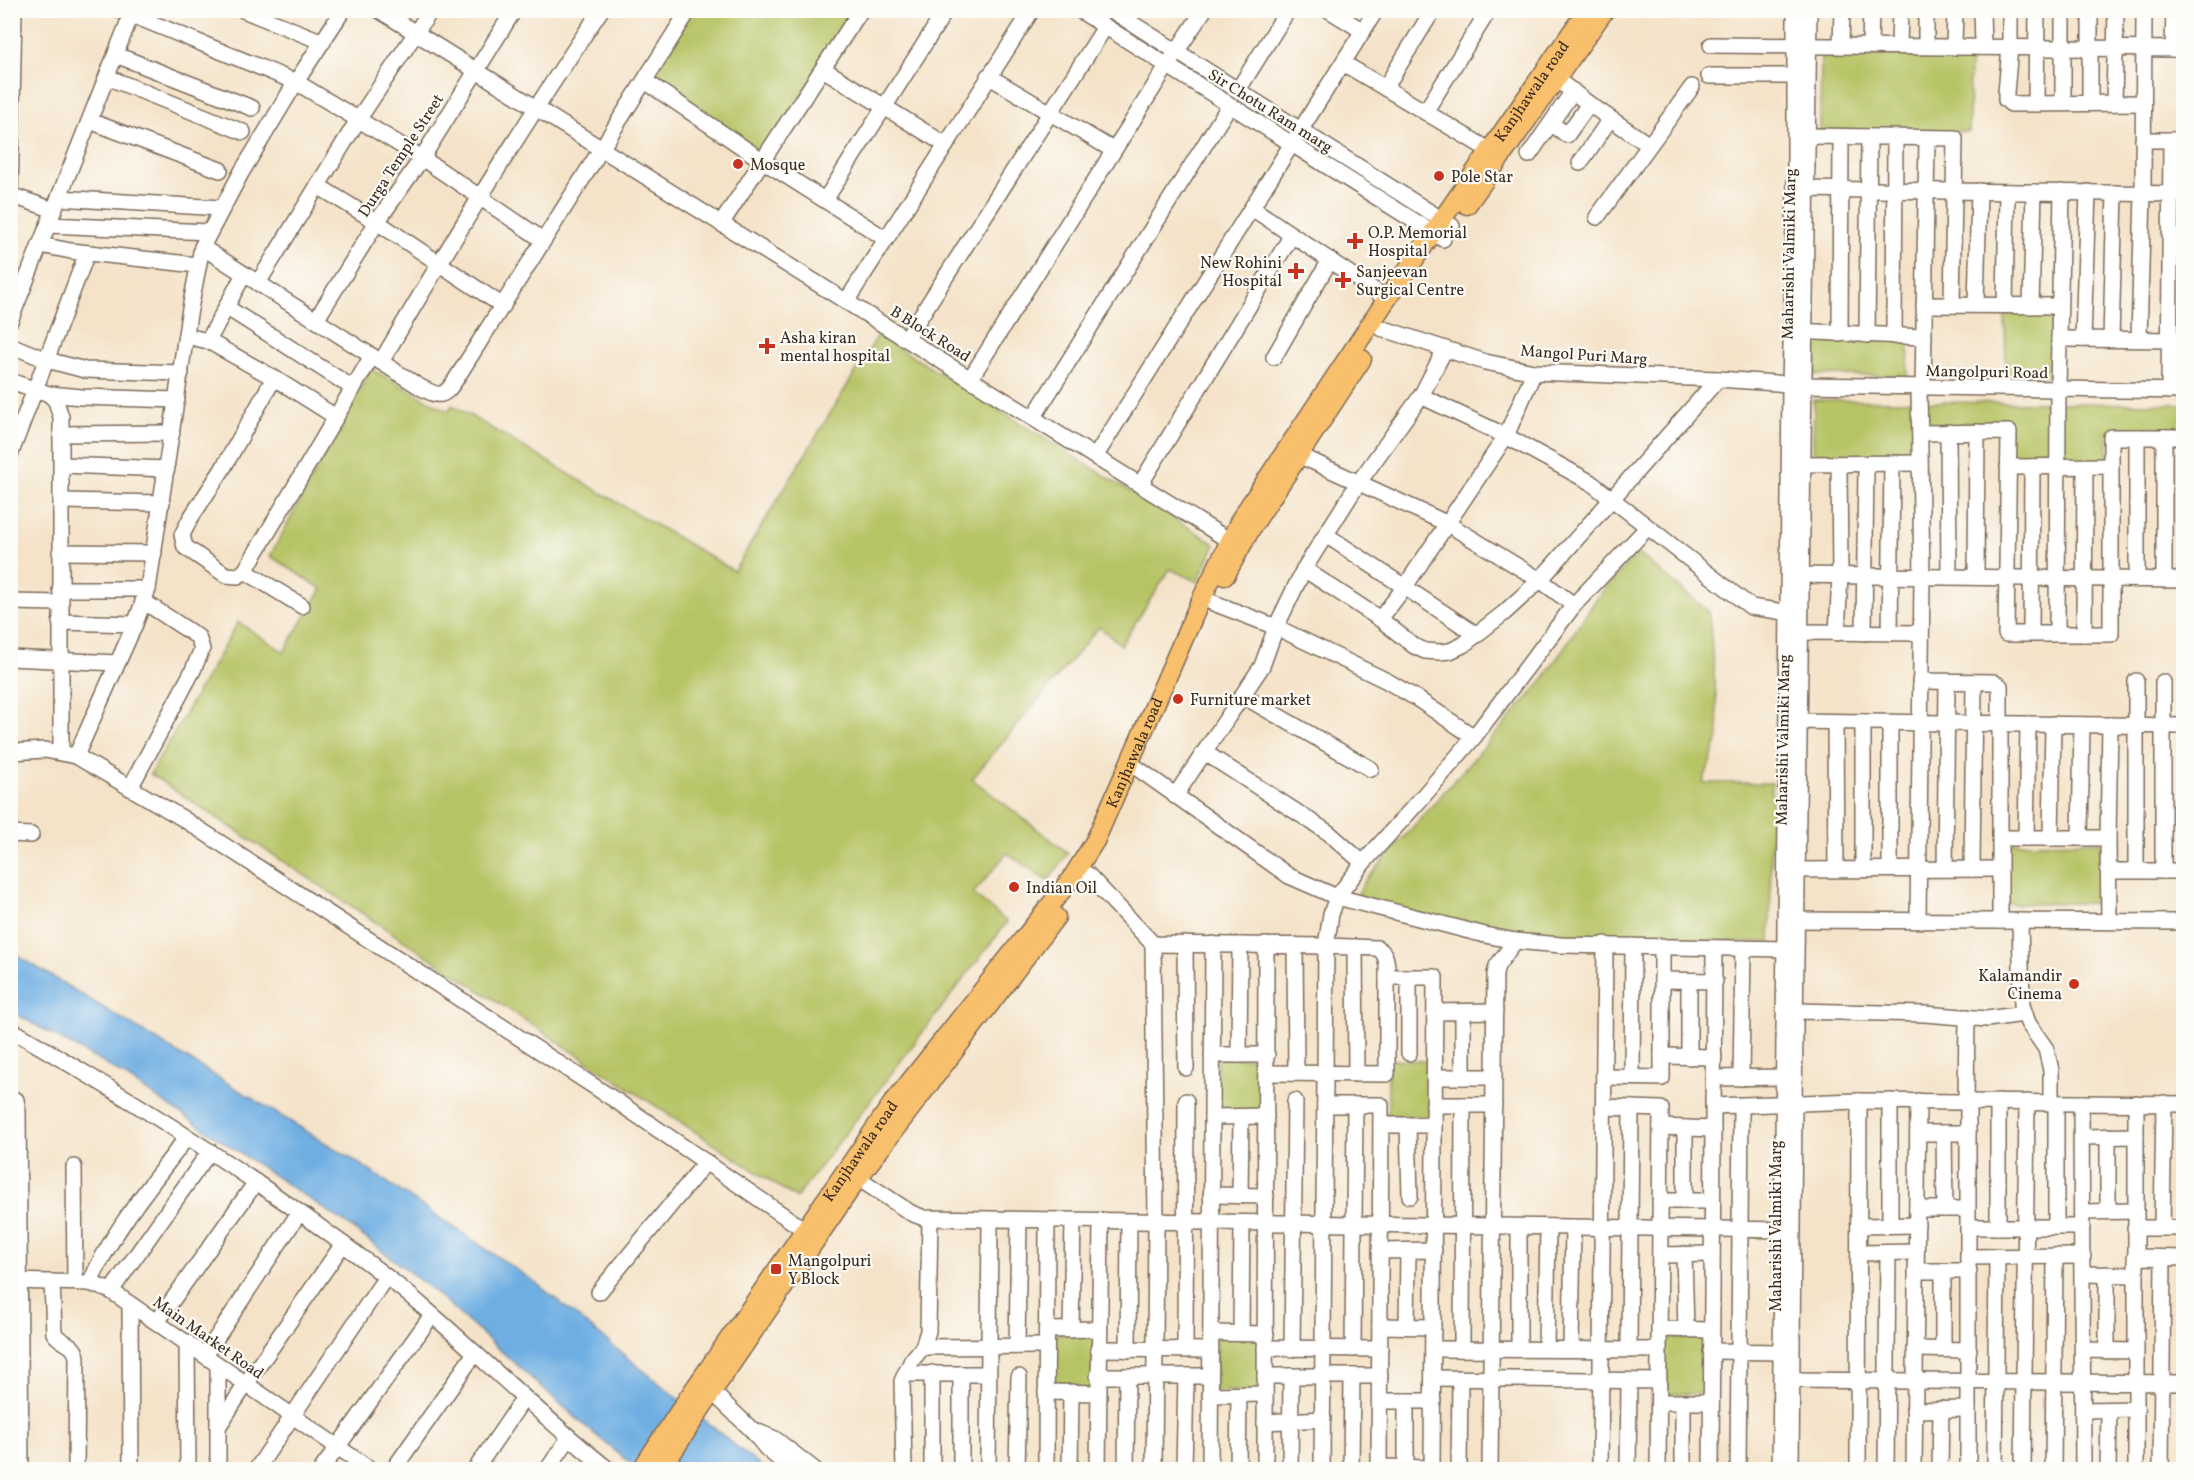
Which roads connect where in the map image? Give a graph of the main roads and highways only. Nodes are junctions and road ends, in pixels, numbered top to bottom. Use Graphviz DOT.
graph roads {
  1 [pos="1587,10"];
  2 [pos="1605,10"];
  3 [pos="1551,74"];
  4 [pos="1443,229"];
  5 [pos="1293,453"];
  6 [pos="1235,544"];
  7 [pos="1033,937"];
  8 [pos="811,1234"];
  9 [pos="693,1406"];
  10 [pos="641,1470"];
  11 [pos="662,1470"];
  1 -- 3 [label="main road, Kanjhawala road"];
  2 -- 3 [label="main road, Kanjhawala road"];
  3 -- 4 [label="main road, Kanjhawala road"];
  3 -- 4 [label="main road, Kanjhawala road"];
  4 -- 5 [label="main road, Kanjhawala road"];
  4 -- 5 [label="main road, Kanjhawala road"];
  5 -- 6 [label="main road, Kanjhawala road"];
  6 -- 7 [label="main road, Kanjhawala road"];
  6 -- 7 [label="main road, Kanjhawala road"];
  7 -- 8 [label="main road, Kanjhawala road"];
  7 -- 8 [label="main road, Kanjhawala road"];
  8 -- 9 [label="main road, Kanjhawala road"];
  9 -- 10 [label="main road, Kanjhawala road"];
  9 -- 11 [label="main road, Kanjhawala road"];
}
